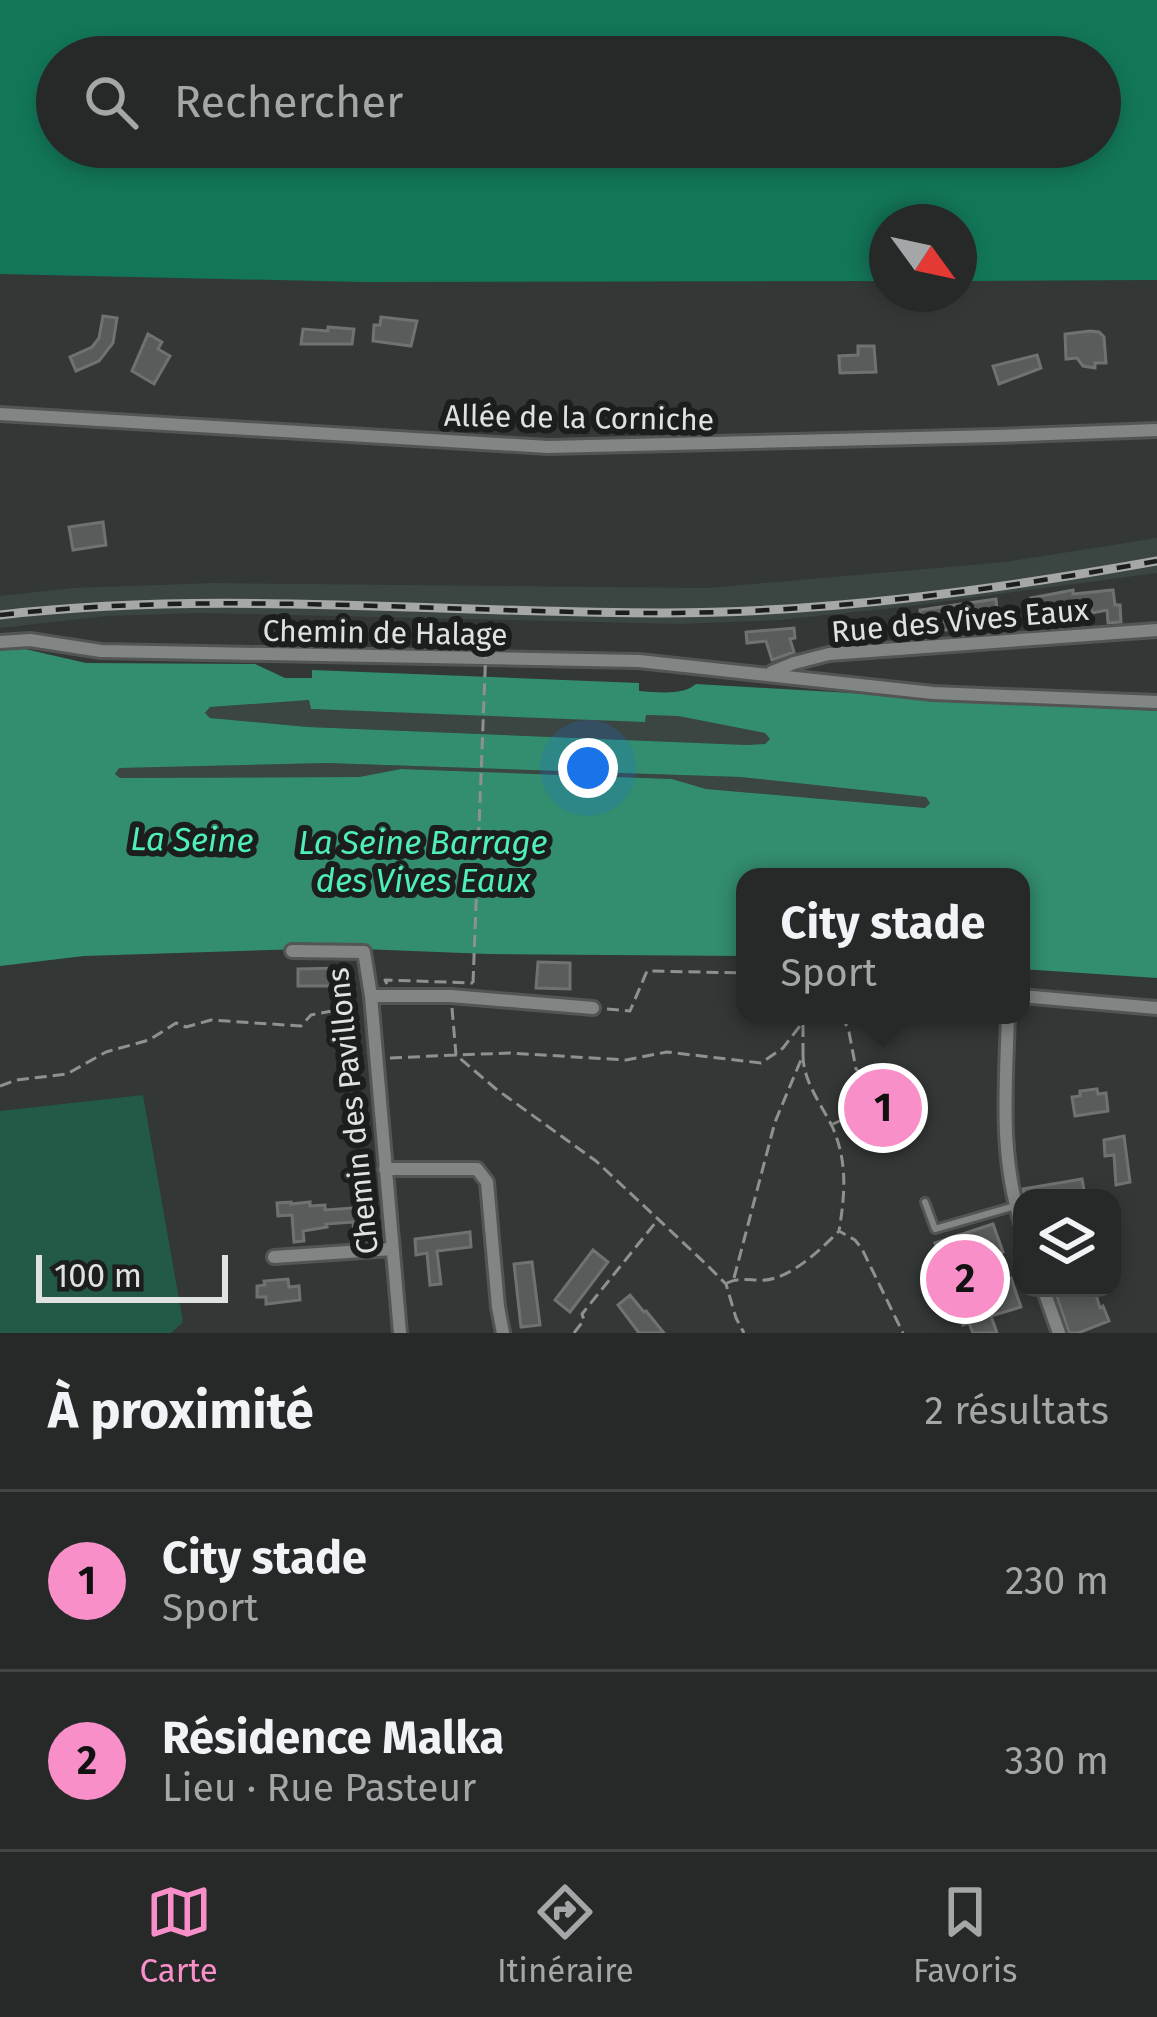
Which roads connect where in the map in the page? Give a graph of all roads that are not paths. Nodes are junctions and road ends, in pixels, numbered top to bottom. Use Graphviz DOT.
graph roads {
  1 [pos="0,414"];
  2 [pos="1157,430"];
  3 [pos="1157,630"];
  4 [pos="0,642"];
  5 [pos="769,674"];
  6 [pos="1157,702"];
  7 [pos="292,952"];
  8 [pos="1030,998"];
  9 [pos="371,1000"];
  10 [pos="593,1008"];
  11 [pos="1157,1008"];
  12 [pos="1008,1024"];
  13 [pos="385,1169"];
  14 [pos="1013,1193"];
  15 [pos="926,1202"];
  16 [pos="1013,1207"];
  17 [pos="392,1249"];
  18 [pos="274,1257"];
  19 [pos="1046,1297"];
  20 [pos="400,1333"];
  21 [pos="503,1333"];
  22 [pos="1059,1333"];
  1 -- 2 [label="street, Allée de la Corniche"];
  3 -- 5 [label="street, Rue des Vives Eaux"];
  4 -- 5 [label="street, Chemin de Halage"];
  5 -- 6 [label="street, Chemin de Halage"];
  7 -- 9 [label="street, Chemin des Pavillons"];
  8 -- 11 [label="street"];
  9 -- 10 [label="street"];
  9 -- 13 [label="street, Chemin des Pavillons"];
  12 -- 14 [label="street"];
  13 -- 17 [label="street, Chemin des Pavillons"];
  13 -- 21 [label="street"];
  15 -- 16 [label="lane"];
  17 -- 18 [label="street"];
  17 -- 20 [label="street, Chemin des Pavillons"];
  19 -- 22 [label="street"];
}
